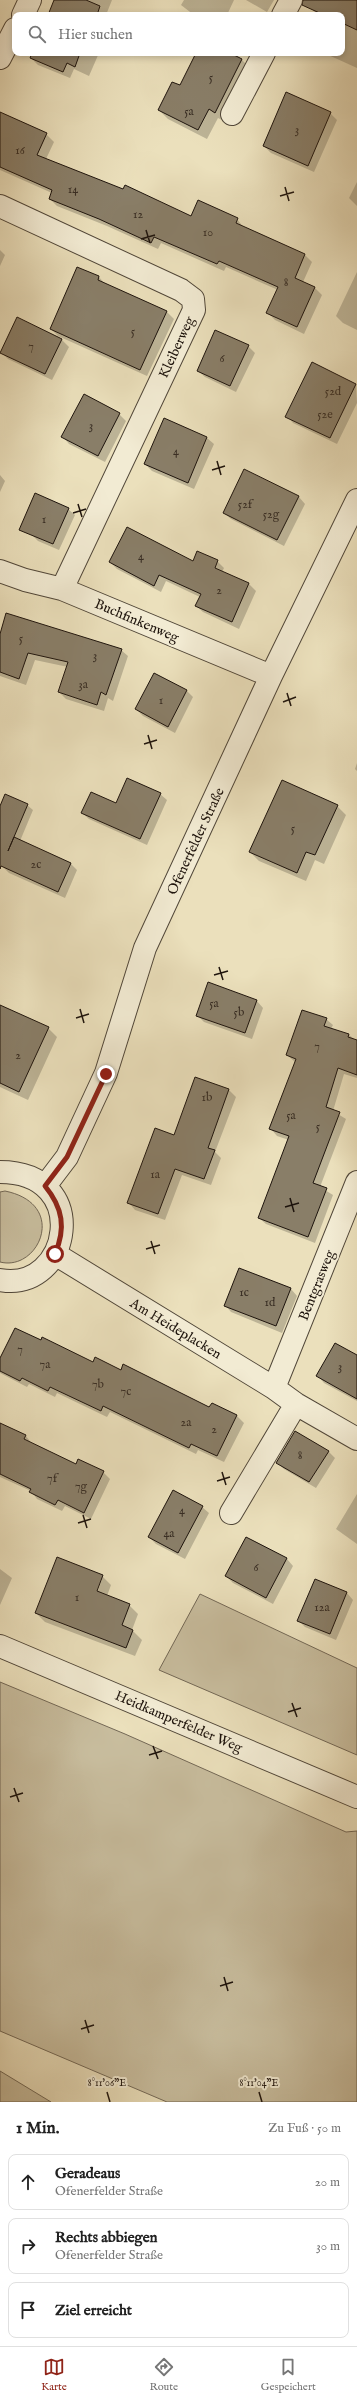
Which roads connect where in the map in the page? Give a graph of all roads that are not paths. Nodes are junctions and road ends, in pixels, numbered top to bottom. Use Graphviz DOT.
graph roads {
  1 [pos="30,0"];
  2 [pos="291,0"];
  3 [pos="24,12"];
  4 [pos="285,12"];
  5 [pos="12,35"];
  6 [pos="262,56"];
  7 [pos="0,58"];
  8 [pos="232,114"];
  9 [pos="0,206"];
  10 [pos="357,500"];
  11 [pos="0,571"];
  12 [pos="62,589"];
  13 [pos="272,676"];
  14 [pos="0,1172"];
  15 [pos="357,1182"];
  16 [pos="45,1186"];
  17 [pos="55,1254"];
  18 [pos="0,1280"];
  19 [pos="274,1388"];
  20 [pos="296,1404"];
  21 [pos="357,1439"];
  22 [pos="231,1513"];
  23 [pos="0,1646"];
  24 [pos="357,1796"];
  1 -- 3 [label="street"];
  2 -- 4 [label="street"];
  5 -- 7 [label="street"];
  6 -- 8 [label="street"];
  9 -- 12 [label="street, Kleiberweg"];
  10 -- 13 [label="street, Ofenerfelder Straße"];
  11 -- 12 [label="street, Buchfinkenweg"];
  12 -- 13 [label="street, Buchfinkenweg"];
  13 -- 16 [label="street, Ofenerfelder Straße"];
  14 -- 16 [label="street"];
  15 -- 19 [label="street, Bentgrasweg"];
  16 -- 17 [label="street"];
  17 -- 18 [label="street"];
  17 -- 19 [label="street, Am Heideplacken"];
  19 -- 20 [label="street, Am Heideplacken"];
  20 -- 21 [label="street, Am Heideplacken"];
  20 -- 22 [label="street"];
  23 -- 24 [label="street, Heidkamperfelder Weg"];
}
